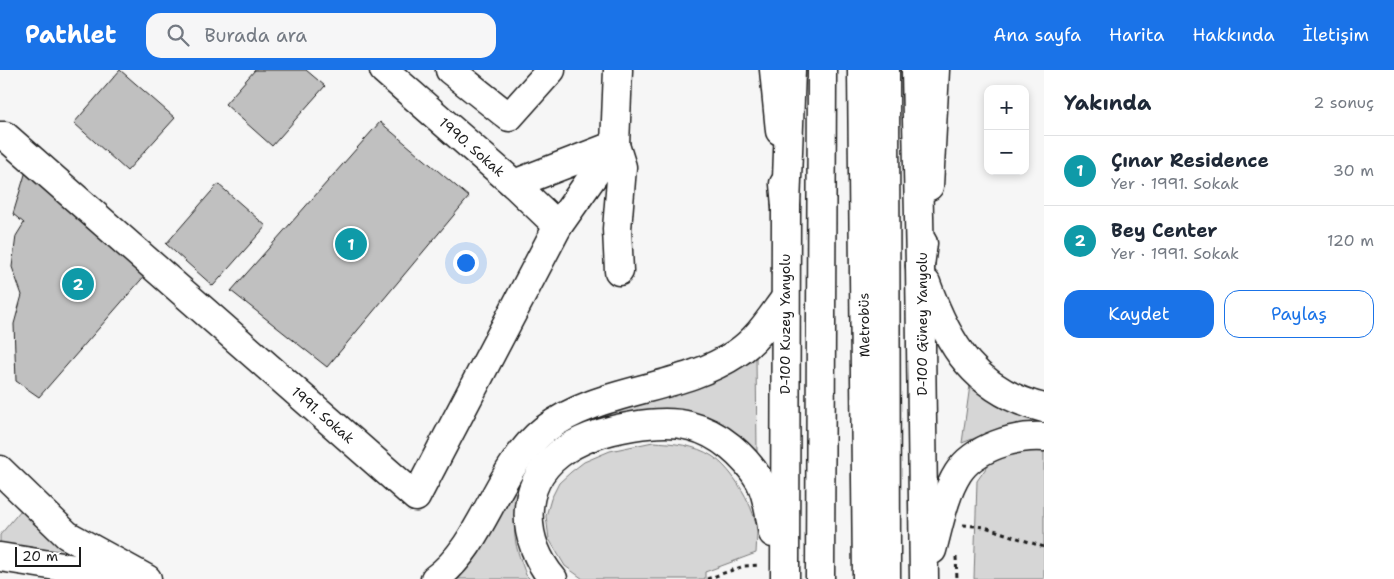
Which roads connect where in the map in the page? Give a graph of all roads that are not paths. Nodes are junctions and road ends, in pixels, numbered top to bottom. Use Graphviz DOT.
graph roads {
  1 [pos="384,70"];
  2 [pos="450,70"];
  3 [pos="551,70"];
  4 [pos="618,70"];
  5 [pos="774,70"];
  6 [pos="790,70"];
  7 [pos="822,70"];
  8 [pos="849,70"];
  9 [pos="862,70"];
  10 [pos="885,70"];
  11 [pos="916,70"];
  12 [pos="936,70"];
  13 [pos="0,136"];
  14 [pos="615,145"];
  15 [pos="514,184"];
  16 [pos="786,206"];
  17 [pos="558,226"];
  18 [pos="920,266"];
  19 [pos="619,271"];
  20 [pos="784,300"];
  21 [pos="1044,408"];
  22 [pos="1044,437"];
  23 [pos="0,470"];
  24 [pos="0,557"];
  25 [pos="777,577"];
  26 [pos="924,578"];
  27 [pos="137,579"];
  28 [pos="147,579"];
  29 [pos="435,579"];
  30 [pos="553,579"];
  31 [pos="820,579"];
  32 [pos="849,579"];
  33 [pos="867,579"];
  34 [pos="886,579"];
  1 -- 15 [label="main road, 1990. Sokak"];
  2 -- 3 [label="main road"];
  4 -- 14 [label="main road"];
  5 -- 16 [label="main road, D-100 Kuzey Yanyolu"];
  6 -- 16 [label="main road"];
  7 -- 31 [label="main road"];
  8 -- 32 [label="main road, Metrobüs"];
  9 -- 33 [label="main road, Metrobüs"];
  10 -- 34 [label="main road"];
  11 -- 18 [label="main road"];
  12 -- 18 [label="main road, D-100 Güney Yanyolu"];
  13 -- 17 [label="main road, 1991. Sokak"];
  14 -- 15 [label="main road"];
  14 -- 17 [label="main road"];
  14 -- 19 [label="main road"];
  15 -- 17 [label="main road, 1990. Sokak"];
  16 -- 20 [label="main road, D-100 Kuzey Yanyolu"];
  18 -- 21 [label="main road"];
  18 -- 26 [label="main road, D-100 Güney Yanyolu"];
  20 -- 25 [label="main road, D-100 Kuzey Yanyolu"];
  20 -- 29 [label="main road"];
  22 -- 26 [label="main road"];
  23 -- 28 [label="main road"];
  24 -- 27 [label="main road"];
  25 -- 30 [label="main road"];
}
